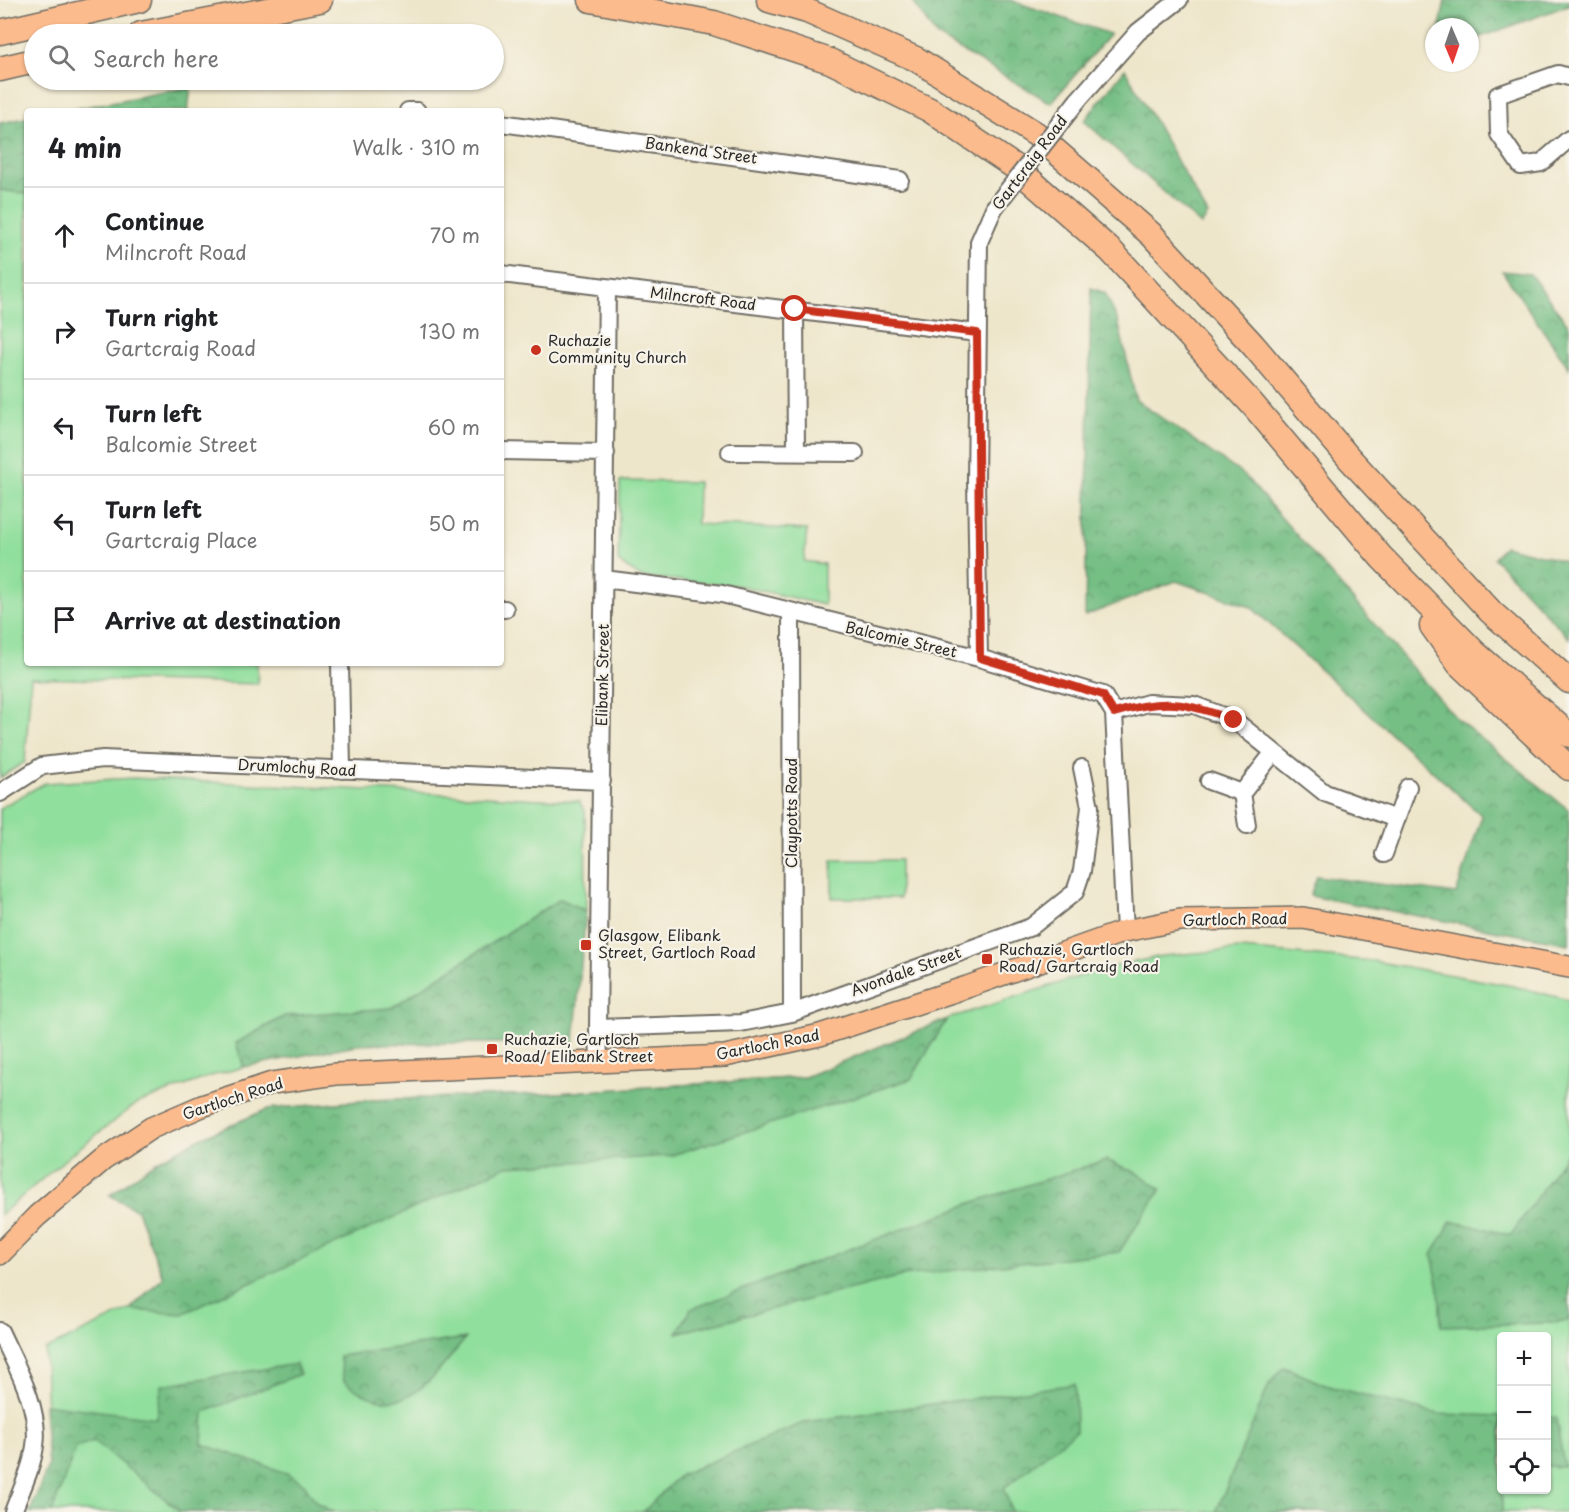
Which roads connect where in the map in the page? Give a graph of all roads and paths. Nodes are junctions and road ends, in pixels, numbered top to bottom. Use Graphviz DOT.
graph roads {
  1 [pos="139,0"];
  2 [pos="320,0"];
  3 [pos="591,0"];
  4 [pos="768,0"];
  5 [pos="1179,0"];
  6 [pos="35,24"];
  7 [pos="194,24"];
  8 [pos="24,26"];
  9 [pos="0,32"];
  10 [pos="24,63"];
  11 [pos="0,69"];
  12 [pos="1569,77"];
  13 [pos="504,123"];
  14 [pos="1569,139"];
  15 [pos="900,180"];
  16 [pos="504,274"];
  17 [pos="608,288"];
  18 [pos="795,309"];
  19 [pos="977,333"];
  20 [pos="504,451"];
  21 [pos="730,452"];
  22 [pos="796,452"];
  23 [pos="606,453"];
  24 [pos="855,453"];
  25 [pos="1381,557"];
  26 [pos="604,579"];
  27 [pos="791,612"];
  28 [pos="980,658"];
  29 [pos="340,666"];
  30 [pos="1569,681"];
  31 [pos="1114,713"];
  32 [pos="1569,735"];
  33 [pos="1274,752"];
  34 [pos="1082,768"];
  35 [pos="1569,768"];
  36 [pos="342,770"];
  37 [pos="1209,780"];
  38 [pos="602,781"];
  39 [pos="1408,787"];
  40 [pos="0,793"];
  41 [pos="1242,793"];
  42 [pos="1090,807"];
  43 [pos="1119,808"];
  44 [pos="1396,819"];
  45 [pos="1247,825"];
  46 [pos="1384,854"];
  47 [pos="1125,931"];
  48 [pos="1569,967"];
  49 [pos="792,1013"];
  50 [pos="598,1028"];
  51 [pos="599,1063"];
  52 [pos="0,1254"];
  53 [pos="0,1331"];
  54 [pos="13,1512"];
  1 -- 6 [label="highway"];
  2 -- 7 [label="highway"];
  3 -- 25 [label="highway"];
  4 -- 30 [label="highway"];
  5 -- 19 [label="street, Gartcraig Road, bridge"];
  8 -- 9 [label="highway"];
  10 -- 11 [label="highway"];
  12 -- 14 [label="street"];
  13 -- 15 [label="street, Bankend Street"];
  16 -- 17 [label="street, Milncroft Road"];
  17 -- 18 [label="street, Milncroft Road"];
  17 -- 23 [label="street, Elibank Street"];
  18 -- 19 [label="street, Milncroft Road"];
  18 -- 22 [label="street"];
  19 -- 28 [label="street, Gartcraig Road"];
  20 -- 23 [label="street"];
  21 -- 22 [label="street"];
  22 -- 24 [label="street"];
  23 -- 26 [label="street, Elibank Street"];
  25 -- 32 [label="highway"];
  25 -- 35 [label="highway"];
  26 -- 27 [label="street, Balcomie Street"];
  26 -- 38 [label="street, Elibank Street"];
  27 -- 28 [label="street, Balcomie Street"];
  27 -- 49 [label="street, Claypotts Road"];
  28 -- 31 [label="street, Balcomie Street"];
  29 -- 36 [label="street"];
  31 -- 33 [label="street"];
  31 -- 43 [label="street"];
  33 -- 41 [label="street"];
  33 -- 44 [label="street"];
  34 -- 42 [label="street, Avondale Street"];
  36 -- 38 [label="street, Drumlochy Road"];
  36 -- 40 [label="street, Drumlochy Road"];
  37 -- 41 [label="street"];
  38 -- 50 [label="street, Elibank Street"];
  39 -- 44 [label="street"];
  41 -- 45 [label="street"];
  42 -- 43 [label="street"];
  42 -- 49 [label="street, Avondale Street"];
  43 -- 47 [label="street"];
  44 -- 46 [label="street"];
  47 -- 48 [label="main road, Gartloch Road"];
  47 -- 51 [label="main road, Gartloch Road"];
  49 -- 50 [label="street, Avondale Street"];
  50 -- 51 [label="street, Elibank Street"];
  51 -- 52 [label="main road, Gartloch Road"];
  53 -- 54 [label="street"];
}
